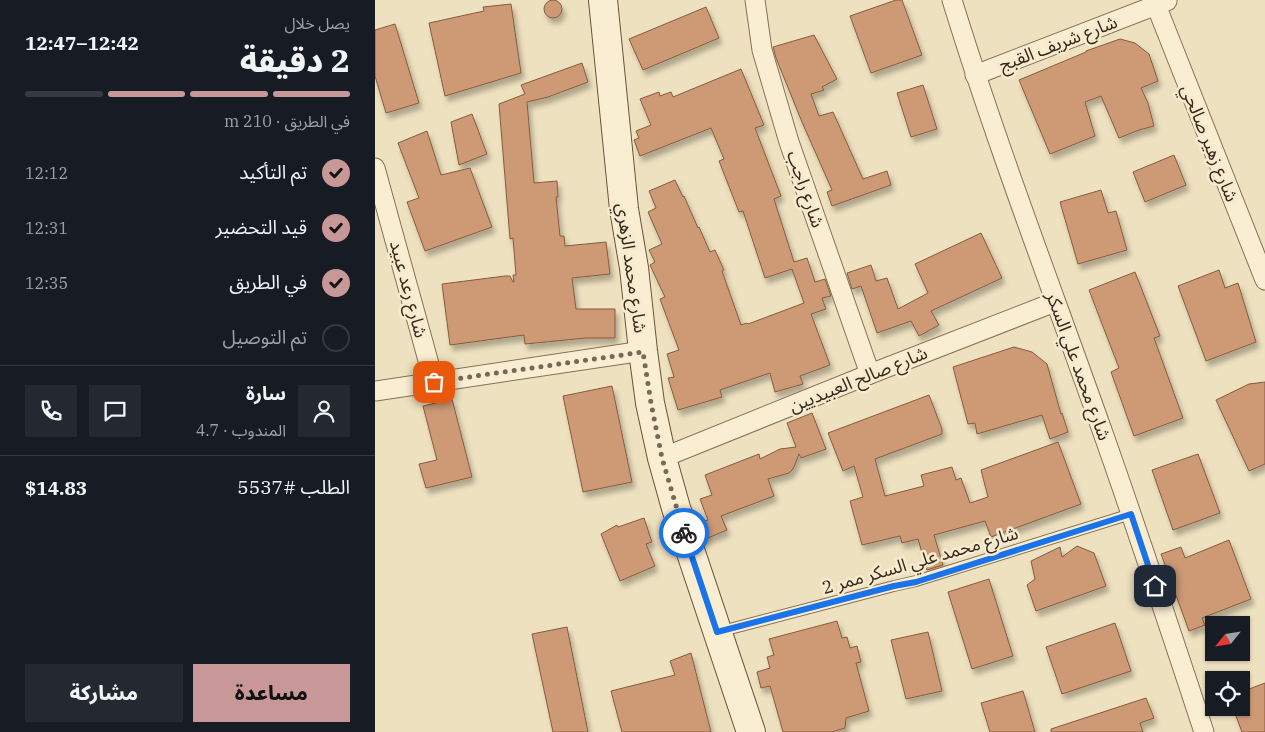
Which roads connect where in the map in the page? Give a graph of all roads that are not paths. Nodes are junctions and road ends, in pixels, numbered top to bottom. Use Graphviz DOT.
graph roads {
  1 [pos="603,0"];
  2 [pos="755,0"];
  3 [pos="952,0"];
  4 [pos="1162,3"];
  5 [pos="975,75"];
  6 [pos="375,168"];
  7 [pos="1265,280"];
  8 [pos="1055,302"];
  9 [pos="643,352"];
  10 [pos="870,374"];
  11 [pos="434,382"];
  12 [pos="375,391"];
  13 [pos="662,458"];
  14 [pos="1131,514"];
  15 [pos="717,632"];
  16 [pos="751,732"];
  17 [pos="1204,732"];
  1 -- 9 [label="street, شارع محمد الزهري"];
  2 -- 10 [label="street, شارع راجب"];
  3 -- 5 [label="street, شارع محمد علي السكر"];
  4 -- 5 [label="street, شارع شريف القبج"];
  4 -- 7 [label="street, شارع زهير صالحي"];
  5 -- 8 [label="street, شارع محمد علي السكر"];
  6 -- 11 [label="street, شارع رعد عبيد"];
  8 -- 10 [label="street, شارع صالح العبيديين"];
  8 -- 14 [label="street, شارع محمد علي السكر"];
  9 -- 11 [label="street"];
  9 -- 13 [label="street, شارع محمد الزهري"];
  10 -- 13 [label="street, شارع صالح العبيديين"];
  11 -- 12 [label="street"];
  13 -- 15 [label="street, شارع محمد الزهري"];
  14 -- 15 [label="lane, شارع محمد علي السكر ممر 2"];
  14 -- 17 [label="street, شارع محمد علي السكر"];
  15 -- 16 [label="street, شارع محمد الزهري"];
}
